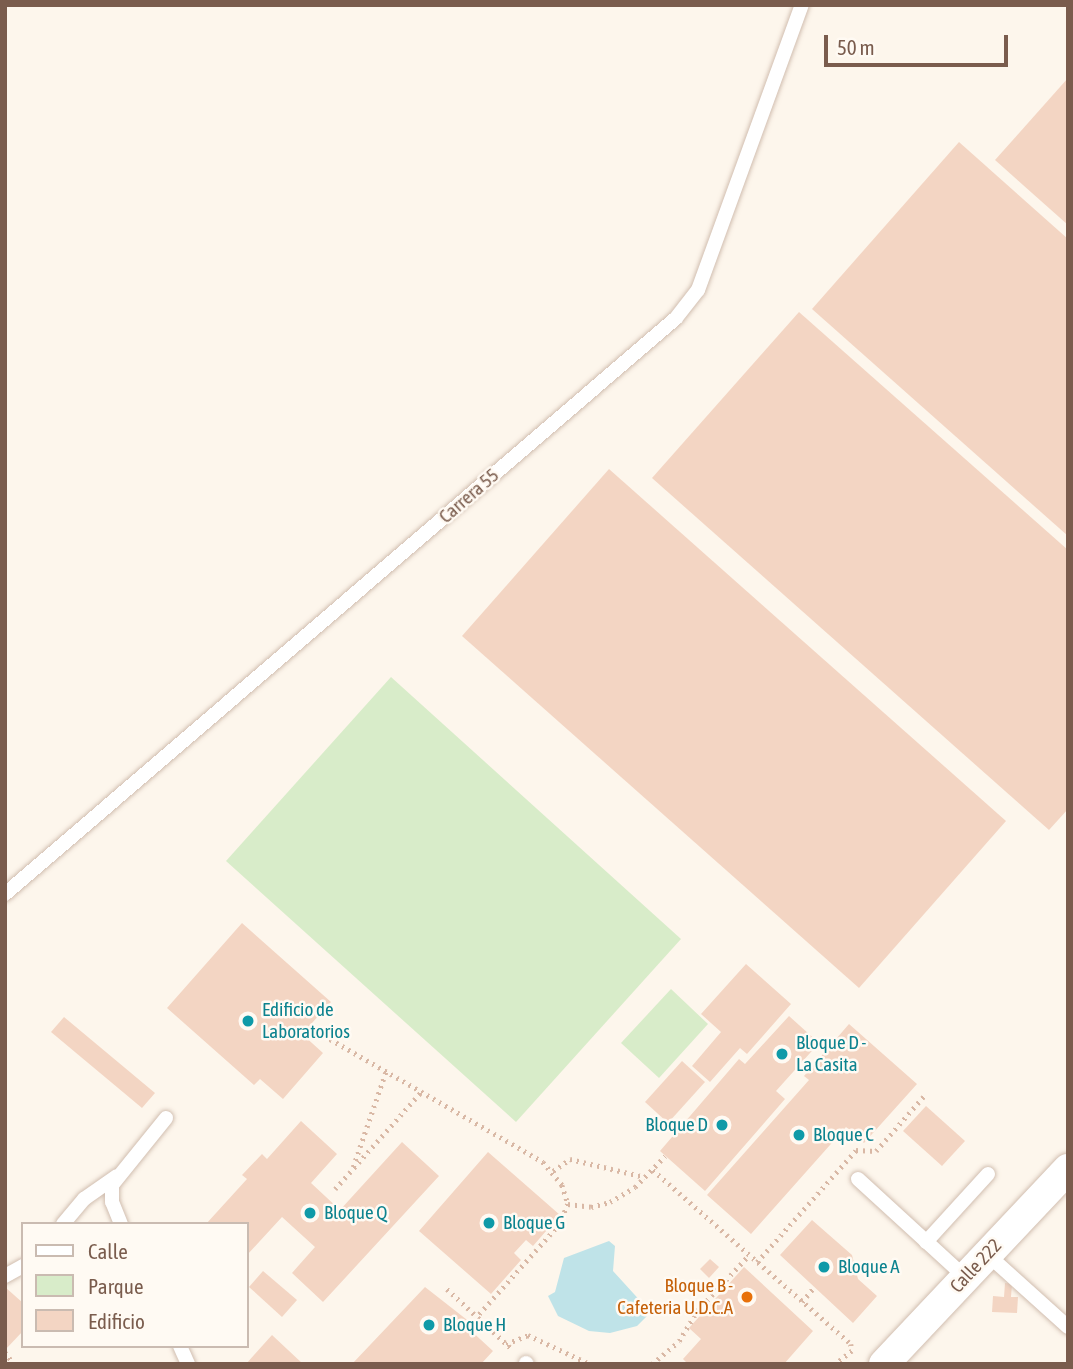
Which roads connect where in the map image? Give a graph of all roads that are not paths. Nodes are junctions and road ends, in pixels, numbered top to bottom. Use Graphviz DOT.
graph roads {
  1 [pos="802,5"];
  2 [pos="5,894"];
  3 [pos="166,1118"];
  4 [pos="1068,1169"];
  5 [pos="988,1174"];
  6 [pos="116,1177"];
  7 [pos="858,1179"];
  8 [pos="65,1222"];
  9 [pos="120,1222"];
  10 [pos="926,1242"];
  11 [pos="987,1254"];
  12 [pos="21,1267"];
  13 [pos="5,1276"];
  14 [pos="965,1277"];
  15 [pos="1068,1326"];
  16 [pos="181,1348"];
  17 [pos="188,1364"];
  18 [pos="884,1364"];
  1 -- 2 [label="lane, Carrera 55"];
  3 -- 6 [label="lane"];
  4 -- 11 [label="street, Calle 222"];
  5 -- 10 [label="lane"];
  6 -- 8 [label="lane"];
  6 -- 9 [label="lane"];
  7 -- 10 [label="lane"];
  10 -- 14 [label="lane"];
  11 -- 14 [label="street, Calle 222"];
  11 -- 15 [label="lane"];
  12 -- 13 [label="lane"];
  14 -- 18 [label="street, Calle 222"];
  16 -- 17 [label="lane"];
}
